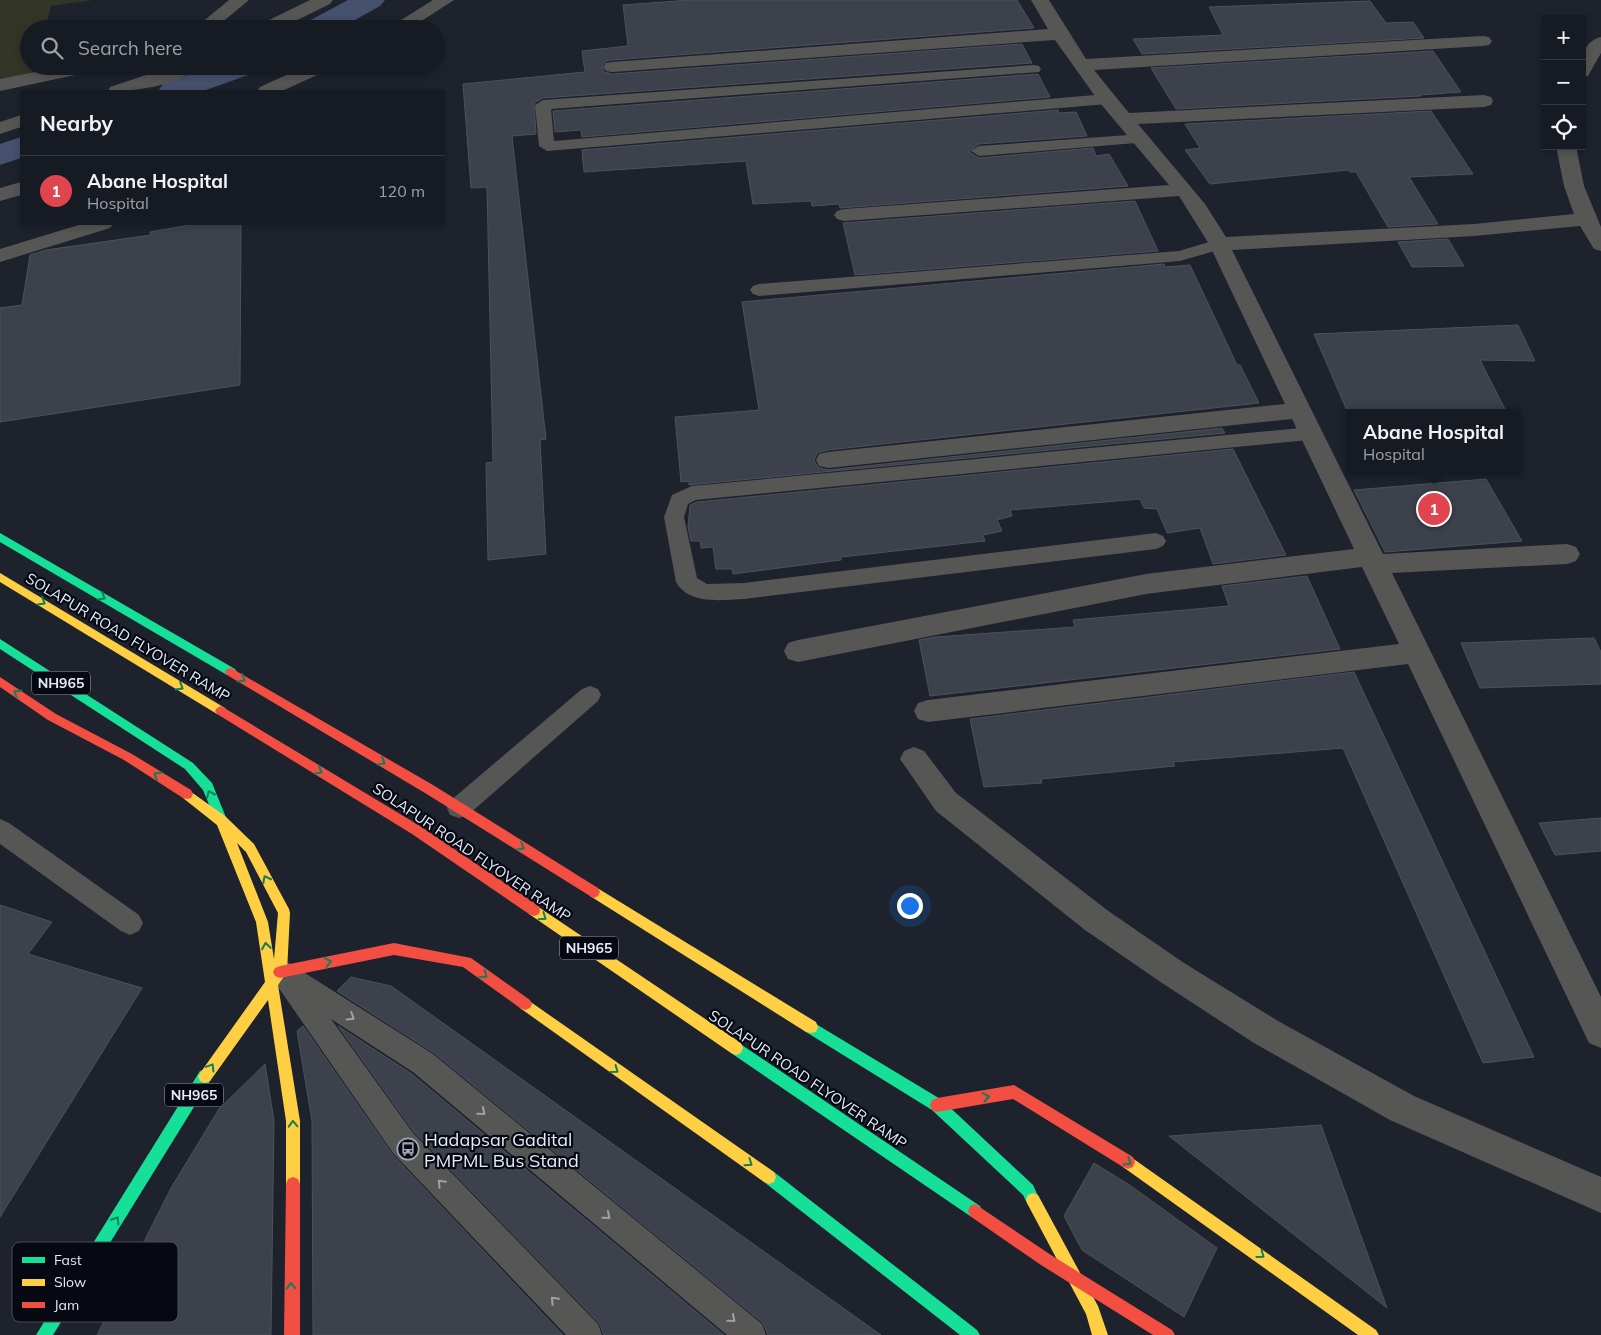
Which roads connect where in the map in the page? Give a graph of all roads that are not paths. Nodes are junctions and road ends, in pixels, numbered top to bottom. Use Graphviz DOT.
graph roads {
  1 [pos="240,0"];
  2 [pos="324,0"];
  3 [pos="445,0"];
  4 [pos="1040,0"];
  5 [pos="214,20"];
  6 [pos="283,20"];
  7 [pos="411,20"];
  8 [pos="1058,34"];
  9 [pos="1483,41"];
  10 [pos="1601,42"];
  11 [pos="1586,64"];
  12 [pos="1080,66"];
  13 [pos="612,67"];
  14 [pos="1034,69"];
  15 [pos="49,75"];
  16 [pos="155,75"];
  17 [pos="302,75"];
  18 [pos="0,85"];
  19 [pos="119,90"];
  20 [pos="269,90"];
  21 [pos="1107,99"];
  22 [pos="1484,102"];
  23 [pos="1126,119"];
  24 [pos="20,121"];
  25 [pos="0,128"];
  26 [pos="1142,140"];
  27 [pos="1567,150"];
  28 [pos="979,151"];
  29 [pos="20,188"];
  30 [pos="1184,190"];
  31 [pos="0,195"];
  32 [pos="844,215"];
  33 [pos="1585,219"];
  34 [pos="100,225"];
  35 [pos="1219,244"];
  36 [pos="1601,245"];
  37 [pos="0,256"];
  38 [pos="759,290"];
  39 [pos="1300,410"];
  40 [pos="1311,434"];
  41 [pos="828,460"];
  42 [pos="0,536"];
  43 [pos="1156,541"];
  44 [pos="1566,554"];
  45 [pos="1372,560"];
  46 [pos="0,577"];
  47 [pos="0,643"];
  48 [pos="798,651"];
  49 [pos="1417,652"];
  50 [pos="0,681"];
  51 [pos="590,695"];
  52 [pos="928,711"];
  53 [pos="914,759"];
  54 [pos="459,808"];
  55 [pos="2,834"];
  56 [pos="130,923"];
  57 [pos="280,972"];
  58 [pos="1601,1032"];
  59 [pos="938,1105"];
  60 [pos="1601,1195"];
  61 [pos="102,1242"];
  62 [pos="52,1322"];
  63 [pos="44,1335"];
  64 [pos="292,1335"];
  65 [pos="588,1335"];
  66 [pos="751,1335"];
  67 [pos="972,1335"];
  68 [pos="1100,1335"];
  69 [pos="1167,1335"];
  70 [pos="1371,1335"];
  1 -- 5 [label="street"];
  2 -- 6 [label="street"];
  3 -- 7 [label="street"];
  4 -- 8 [label="street"];
  8 -- 12 [label="street"];
  8 -- 13 [label="street"];
  9 -- 12 [label="street"];
  10 -- 11 [label="street"];
  12 -- 21 [label="street"];
  14 -- 21 [label="lane"];
  15 -- 18 [label="street"];
  16 -- 19 [label="street"];
  17 -- 20 [label="street"];
  21 -- 23 [label="street"];
  22 -- 23 [label="street"];
  23 -- 26 [label="street"];
  24 -- 25 [label="street"];
  26 -- 28 [label="lane"];
  26 -- 30 [label="street"];
  27 -- 33 [label="street"];
  29 -- 31 [label="street"];
  30 -- 32 [label="street"];
  30 -- 35 [label="street"];
  33 -- 35 [label="street"];
  33 -- 36 [label="street"];
  34 -- 37 [label="street"];
  35 -- 38 [label="lane"];
  35 -- 39 [label="street"];
  39 -- 40 [label="street"];
  39 -- 41 [label="street"];
  40 -- 43 [label="lane"];
  40 -- 45 [label="street"];
  42 -- 54 [label="highway, one-way"];
  44 -- 45 [label="street"];
  45 -- 48 [label="street"];
  45 -- 49 [label="street"];
  46 -- 69 [label="highway, SOLAPUR ROAD FLYOVER RAMP / NH965, one-way"];
  64 -- 47 [label="highway, NH965, one-way"];
  49 -- 52 [label="street"];
  49 -- 58 [label="street"];
  57 -- 50 [label="highway, NH965, one-way"];
  51 -- 54 [label="lane"];
  53 -- 60 [label="street"];
  54 -- 59 [label="highway, one-way"];
  55 -- 56 [label="lane"];
  61 -- 57 [label="highway, NH965, one-way"];
  65 -- 57 [label="lane, one-way"];
  57 -- 66 [label="lane, one-way"];
  57 -- 67 [label="highway, one-way"];
  59 -- 68 [label="highway"];
  59 -- 70 [label="highway, one-way"];
  63 -- 62 [label="highway, NH965, one-way"];
}
